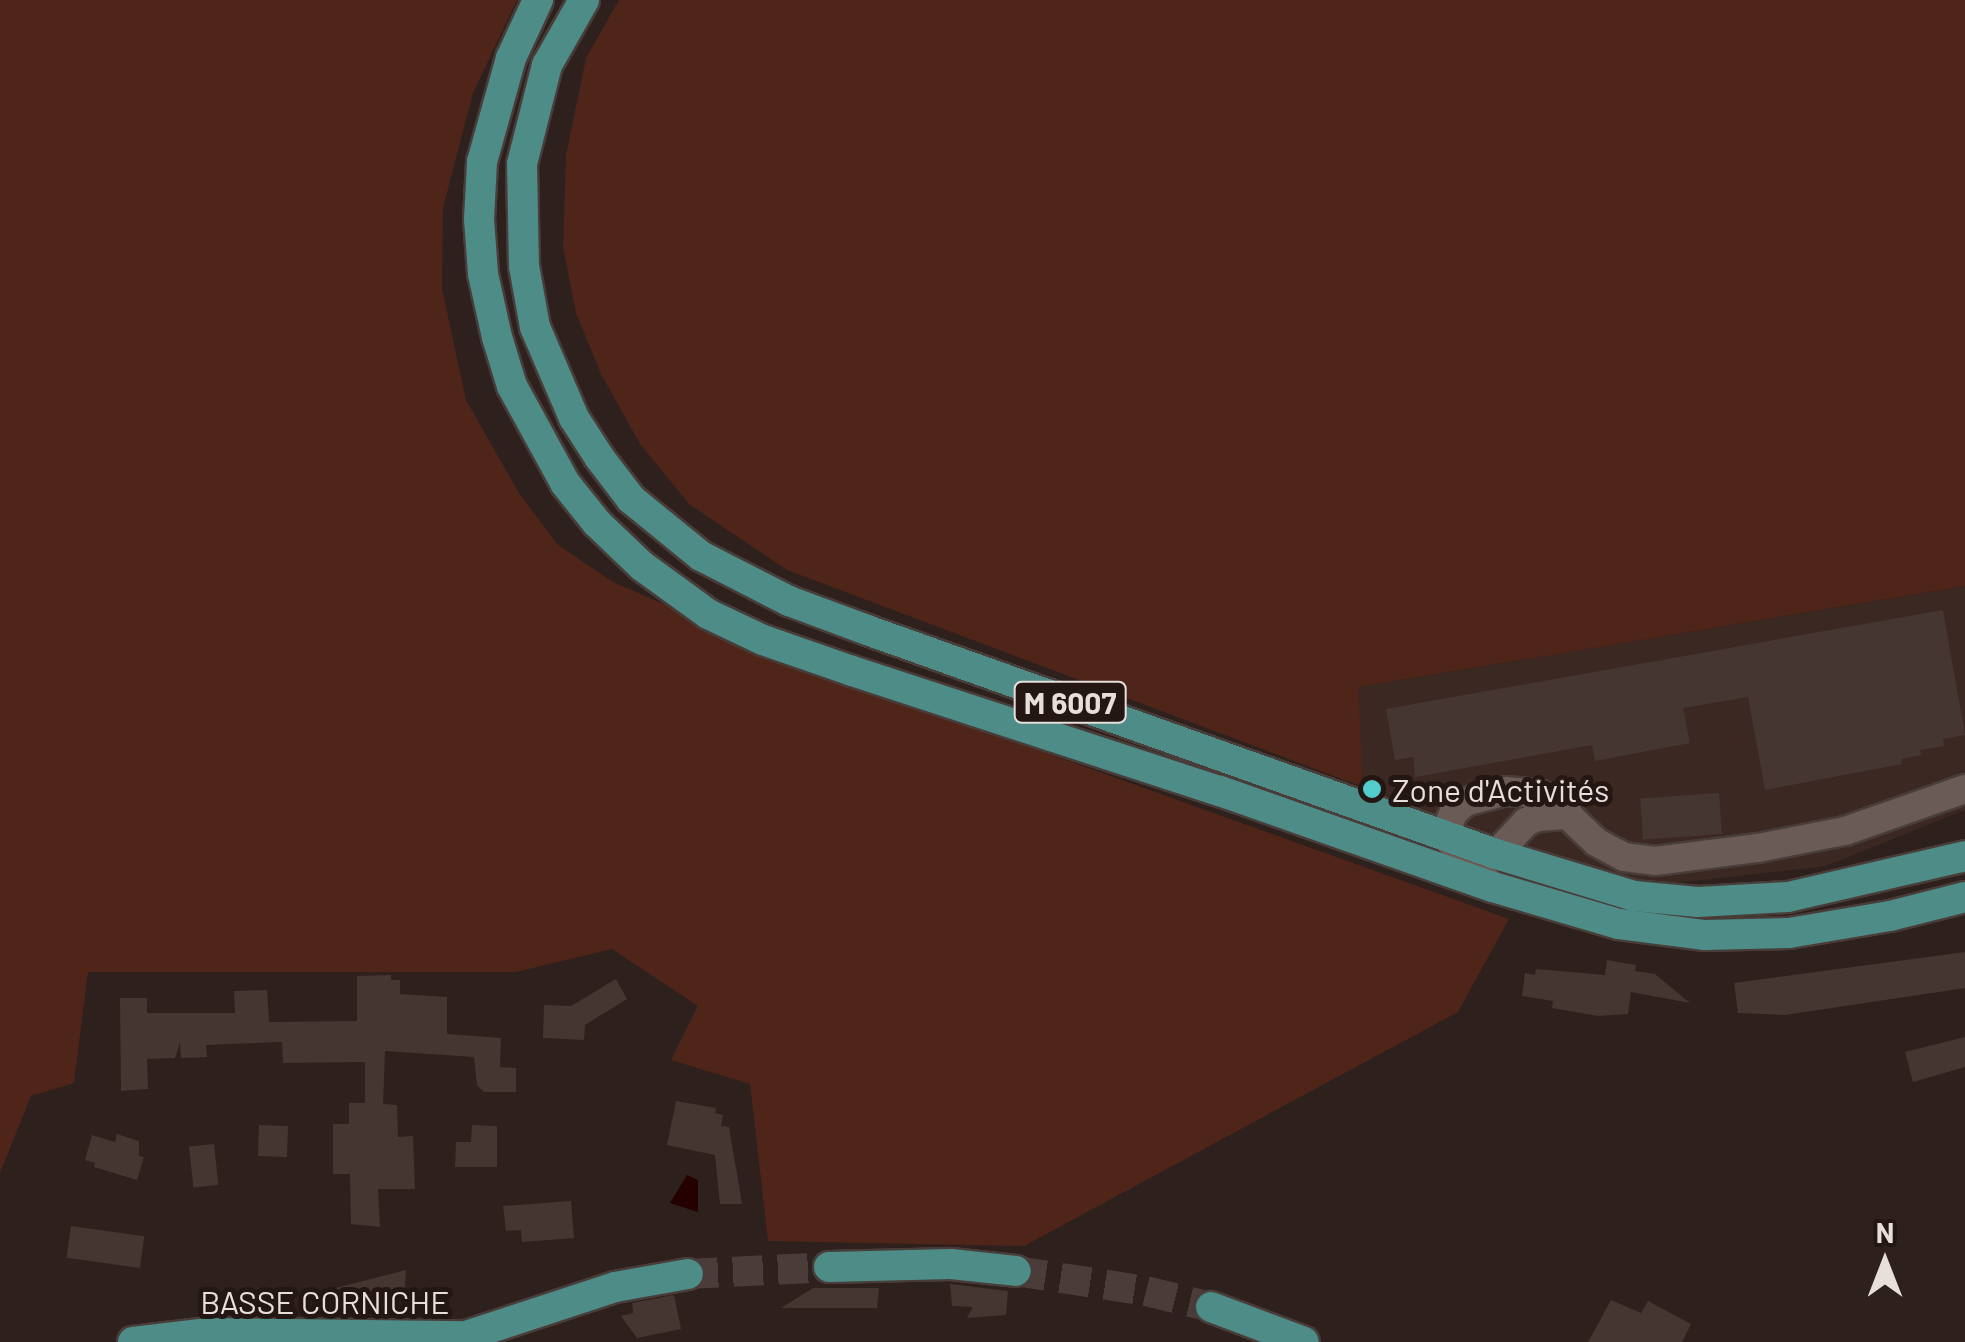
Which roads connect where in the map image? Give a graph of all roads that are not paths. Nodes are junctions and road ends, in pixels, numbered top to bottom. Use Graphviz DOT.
graph roads {
  1 [pos="538,0"];
  2 [pos="584,0"];
  3 [pos="1965,789"];
  4 [pos="1569,816"];
  5 [pos="1452,846"];
  6 [pos="1403,854"];
  7 [pos="1496,854"];
  8 [pos="1965,856"];
  9 [pos="1493,886"];
  10 [pos="1965,896"];
  11 [pos="829,1267"];
  12 [pos="1016,1272"];
  13 [pos="688,1274"];
  14 [pos="1210,1306"];
  15 [pos="133,1342"];
  16 [pos="1304,1342"];
  1 -- 6 [label="main road, M 6007"];
  2 -- 5 [label="main road, M 6007"];
  3 -- 4 [label="street"];
  4 -- 5 [label="street"];
  4 -- 7 [label="street"];
  5 -- 6 [label="street"];
  5 -- 7 [label="main road, M 6007"];
  5 -- 9 [label="street"];
  6 -- 9 [label="main road, M 6007"];
  7 -- 8 [label="main road, M 6007"];
  9 -- 10 [label="main road, M 6007"];
  11 -- 12 [label="main road"];
  13 -- 15 [label="main road, BASSE CORNICHE"];
  14 -- 16 [label="main road"];
}
